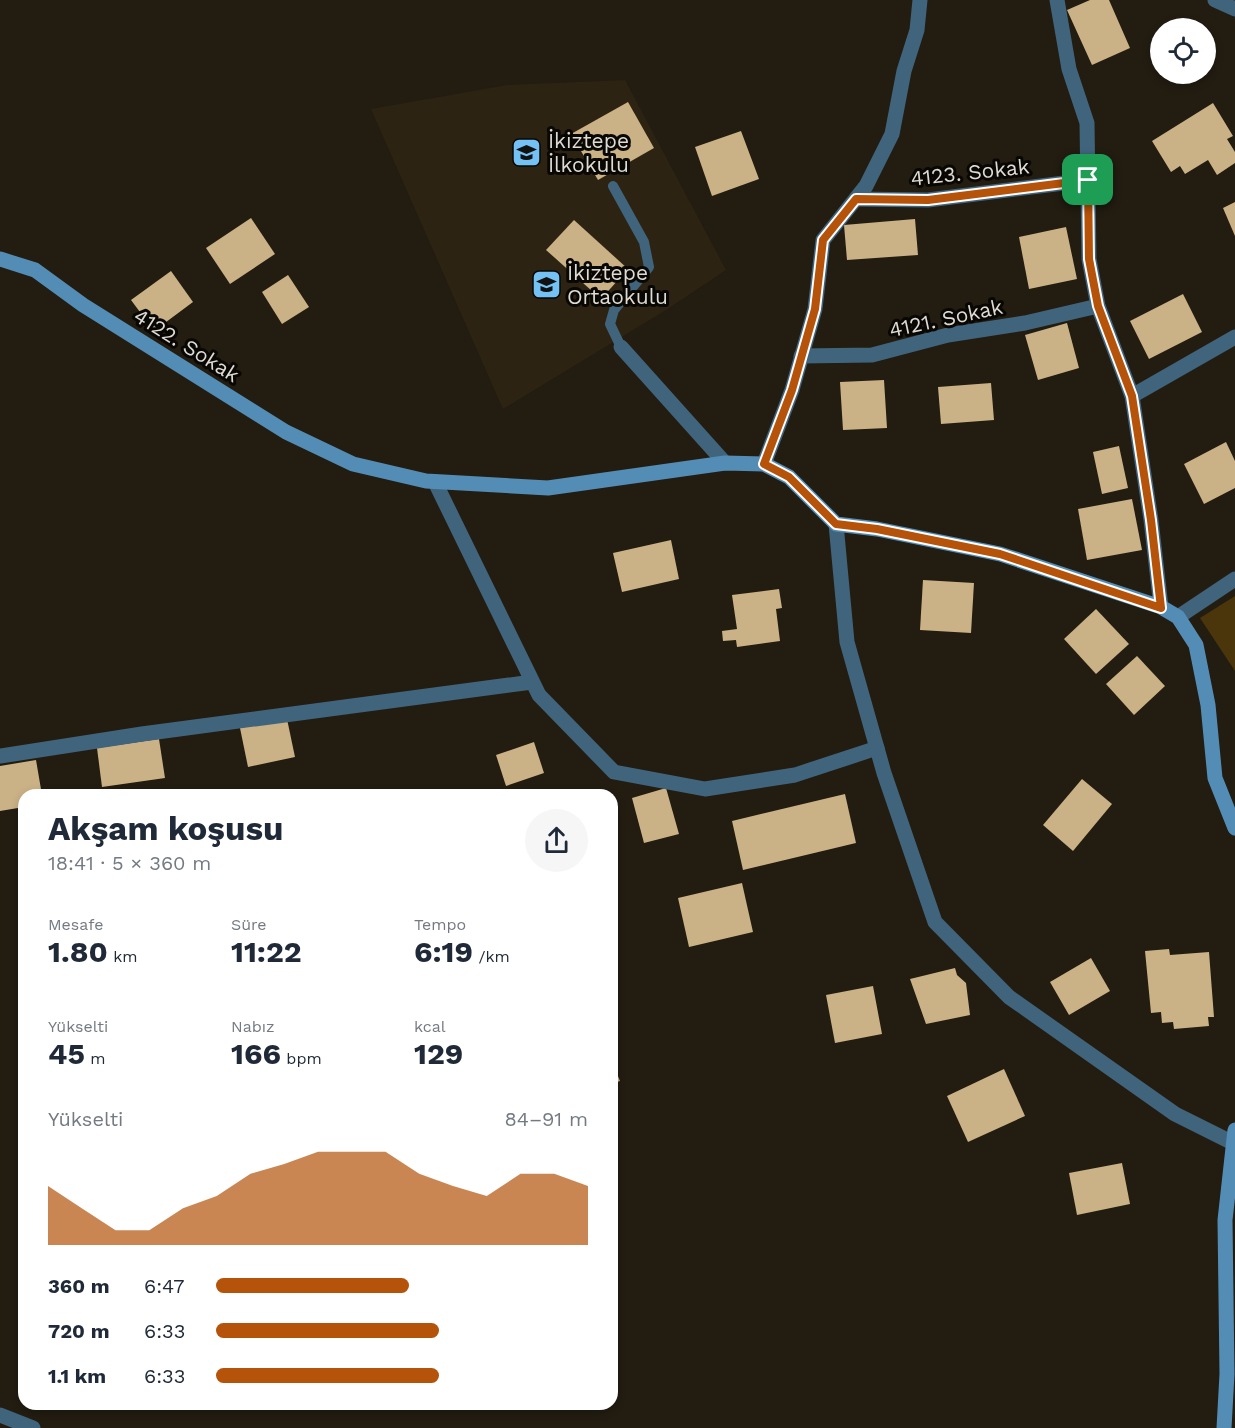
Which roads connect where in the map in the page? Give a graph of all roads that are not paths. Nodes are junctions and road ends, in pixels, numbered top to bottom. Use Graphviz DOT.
graph roads {
  1 [pos="920,0"];
  2 [pos="1057,0"];
  3 [pos="1215,0"];
  4 [pos="1235,9"];
  5 [pos="1088,180"];
  6 [pos="613,186"];
  7 [pos="856,199"];
  8 [pos="0,259"];
  9 [pos="1098,306"];
  10 [pos="1235,337"];
  11 [pos="621,347"];
  12 [pos="801,356"];
  13 [pos="1132,396"];
  14 [pos="725,463"];
  15 [pos="764,464"];
  16 [pos="435,482"];
  17 [pos="836,524"];
  18 [pos="1235,579"];
  19 [pos="1161,608"];
  20 [pos="1178,617"];
  21 [pos="532,682"];
  22 [pos="877,748"];
  23 [pos="0,756"];
  24 [pos="1235,828"];
  25 [pos="1234,1137"];
  26 [pos="1230,1221"];
  27 [pos="0,1415"];
  28 [pos="33,1428"];
  29 [pos="1224,1428"];
  1 -- 7 [label="street"];
  2 -- 5 [label="street"];
  3 -- 4 [label="street"];
  5 -- 7 [label="street, 4123. Sokak"];
  5 -- 9 [label="street"];
  6 -- 11 [label="lane"];
  7 -- 12 [label="street"];
  8 -- 16 [label="street, 4122. Sokak"];
  9 -- 12 [label="street, 4121. Sokak"];
  9 -- 13 [label="street"];
  10 -- 13 [label="street"];
  11 -- 14 [label="street"];
  12 -- 15 [label="street"];
  13 -- 19 [label="street"];
  14 -- 15 [label="street, 4122. Sokak"];
  14 -- 16 [label="street, 4122. Sokak"];
  15 -- 17 [label="street"];
  16 -- 21 [label="street"];
  17 -- 19 [label="street"];
  17 -- 22 [label="street"];
  18 -- 20 [label="street"];
  19 -- 20 [label="street"];
  20 -- 24 [label="street"];
  21 -- 22 [label="street"];
  21 -- 23 [label="street"];
  22 -- 25 [label="street"];
  25 -- 26 [label="street"];
  26 -- 29 [label="street"];
  27 -- 28 [label="street"];
}
